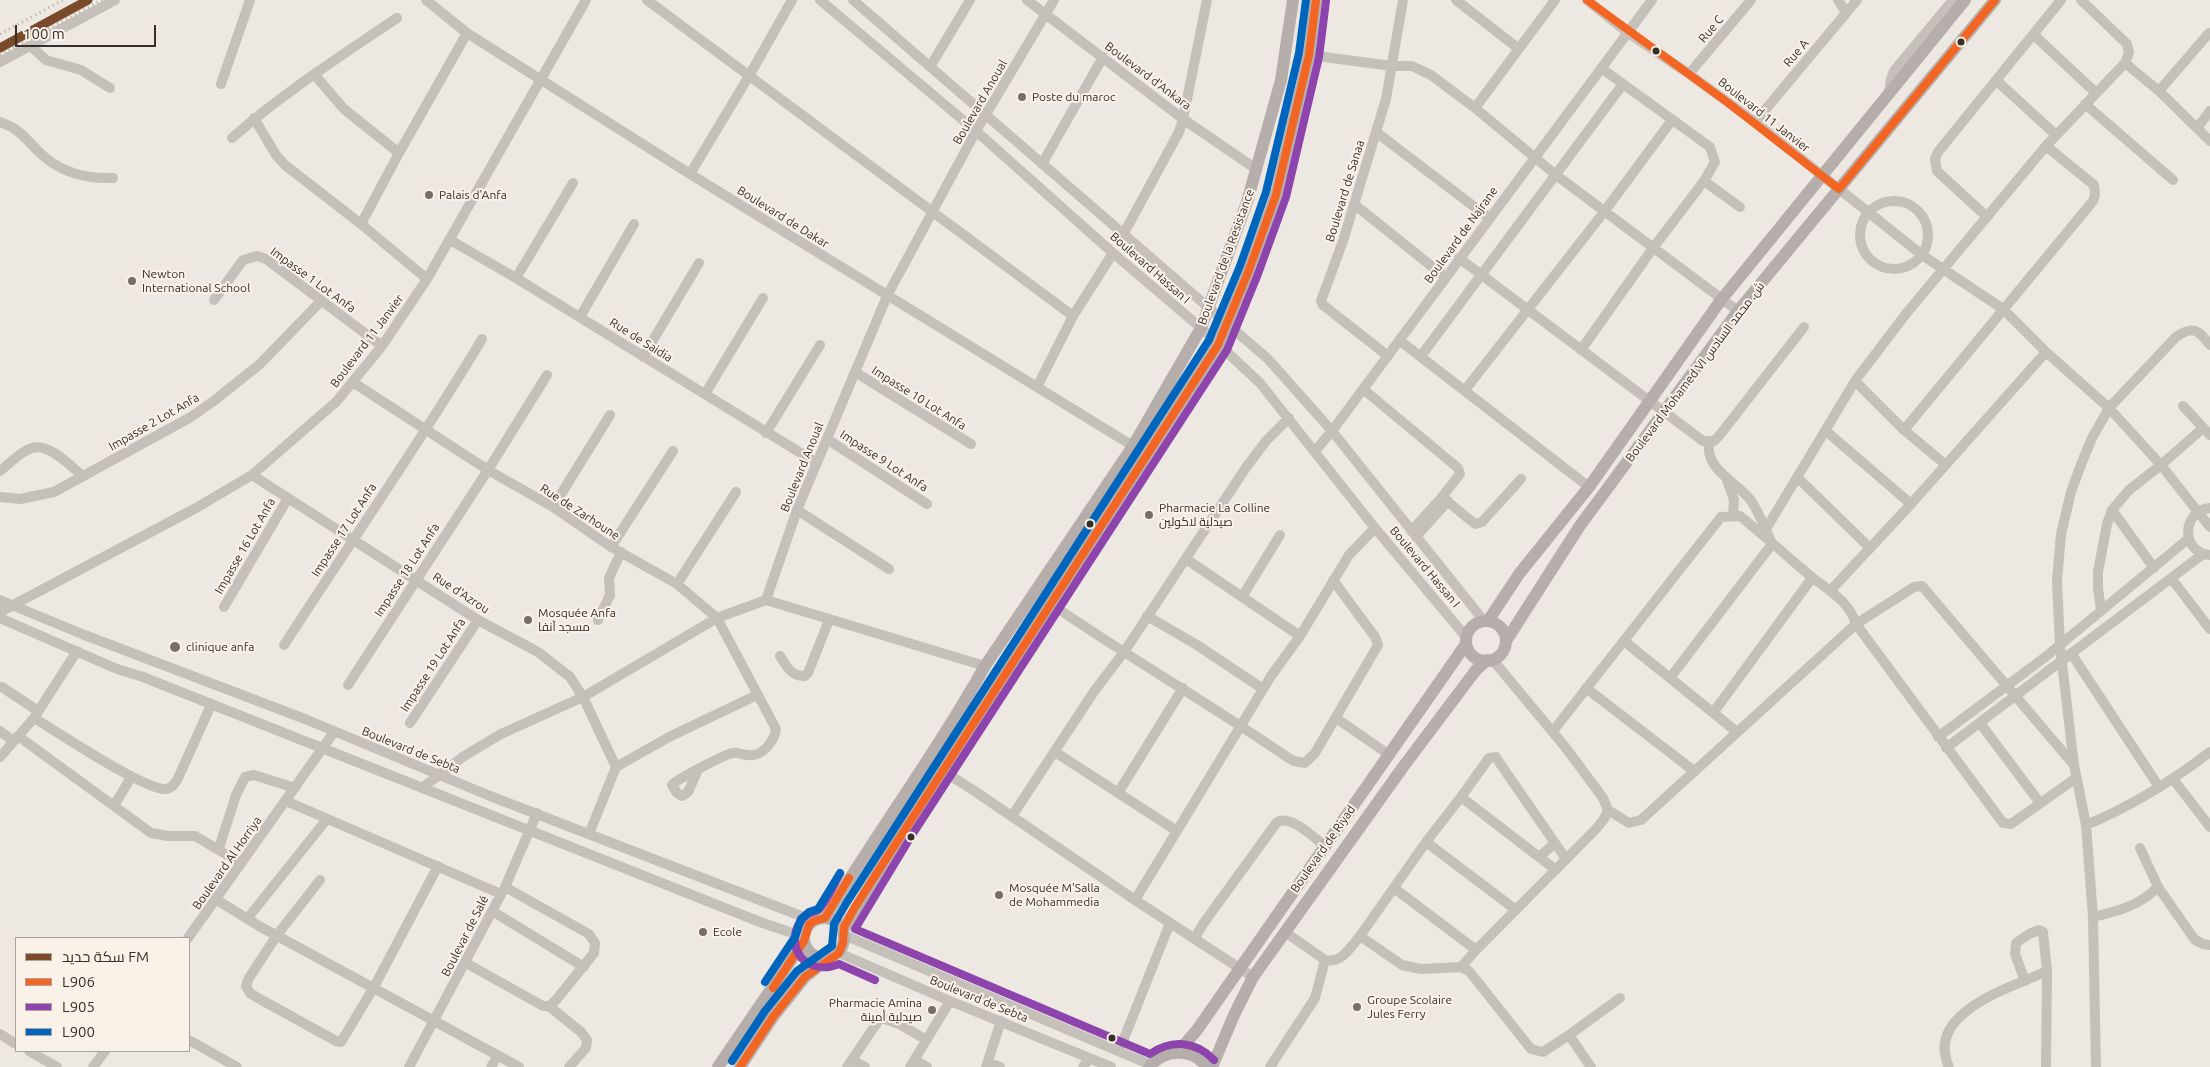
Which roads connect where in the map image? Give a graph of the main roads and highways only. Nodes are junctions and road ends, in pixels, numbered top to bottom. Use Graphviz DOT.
graph roads {
  1 [pos="1294,0"];
  2 [pos="1316,0"];
  3 [pos="1965,0"];
  4 [pos="1995,0"];
  5 [pos="1486,621"];
  6 [pos="1466,641"];
  7 [pos="1506,641"];
  8 [pos="1490,660"];
  9 [pos="819,920"];
  10 [pos="844,932"];
  11 [pos="804,939"];
  12 [pos="834,956"];
  13 [pos="1178,1052"];
  14 [pos="1150,1066"];
  15 [pos="718,1067"];
  16 [pos="740,1067"];
  17 [pos="1207,1067"];
  18 [pos="1212,1067"];
  1 -- 9 [label="main road, Boulevard de la Resistance"];
  2 -- 10 [label="main road, Boulevard de la Resistance"];
  3 -- 5 [label="main road, Boulevard Mohamed VI ش. محمد السادس"];
  4 -- 7 [label="main road, Boulevard Mohamed VI ش. محمد السادس"];
  5 -- 6 [label="main road"];
  5 -- 7 [label="main road"];
  6 -- 8 [label="main road"];
  6 -- 13 [label="main road, Boulevard de Riyad"];
  7 -- 8 [label="main road"];
  8 -- 18 [label="main road, Boulevard de Riyad"];
  9 -- 10 [label="main road"];
  9 -- 11 [label="main road"];
  10 -- 12 [label="main road"];
  11 -- 12 [label="main road"];
  11 -- 15 [label="main road"];
  12 -- 16 [label="main road"];
  13 -- 14 [label="main road"];
  13 -- 17 [label="main road"];
}
